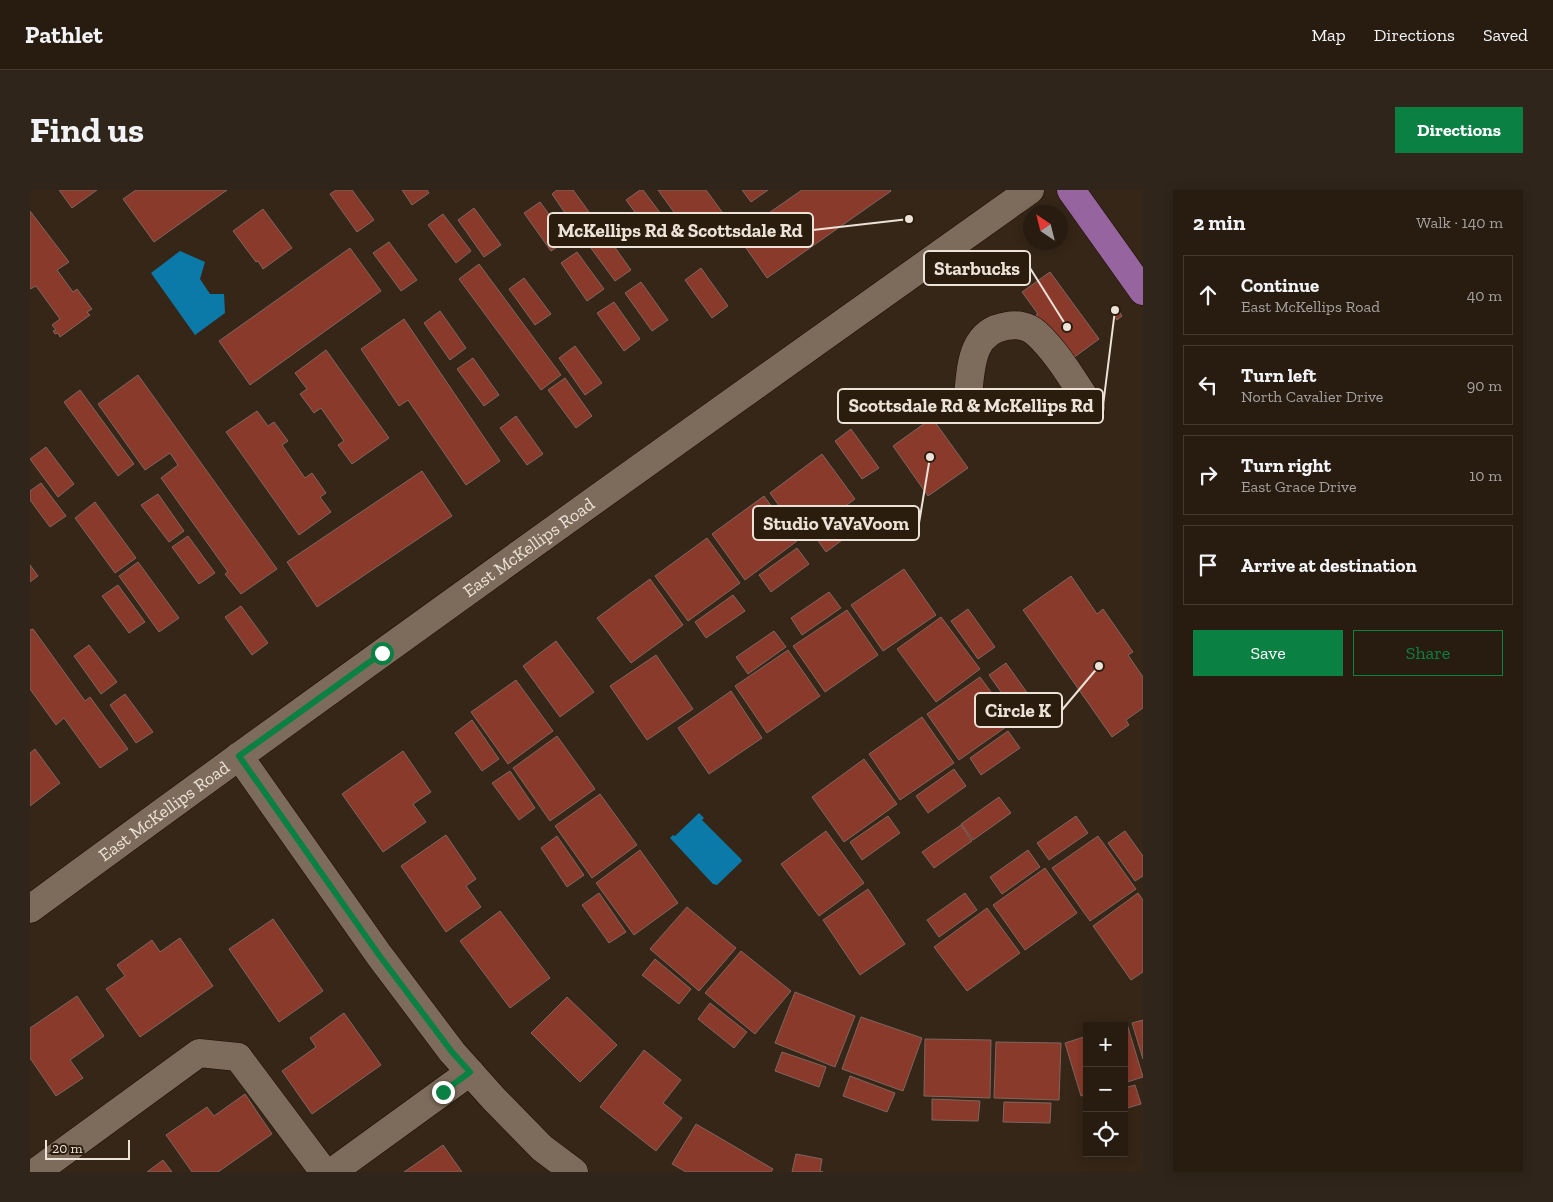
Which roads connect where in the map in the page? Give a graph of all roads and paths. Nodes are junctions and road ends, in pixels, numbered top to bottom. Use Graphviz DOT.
graph roads {
  1 [pos="1030,190"];
  2 [pos="1071,190"];
  3 [pos="1143,291"];
  4 [pos="968,396"];
  5 [pos="1091,407"];
  6 [pos="239,756"];
  7 [pos="30,909"];
  8 [pos="470,1072"];
  9 [pos="36,1172"];
  10 [pos="324,1172"];
  11 [pos="332,1172"];
  12 [pos="574,1172"];
  1 -- 6 [label="street, East McKellips Road"];
  2 -- 3 [label="main road"];
  4 -- 5 [label="street"];
  6 -- 7 [label="street, East McKellips Road"];
  6 -- 8 [label="street"];
  8 -- 11 [label="street"];
  8 -- 12 [label="street"];
  9 -- 10 [label="street"];
}
